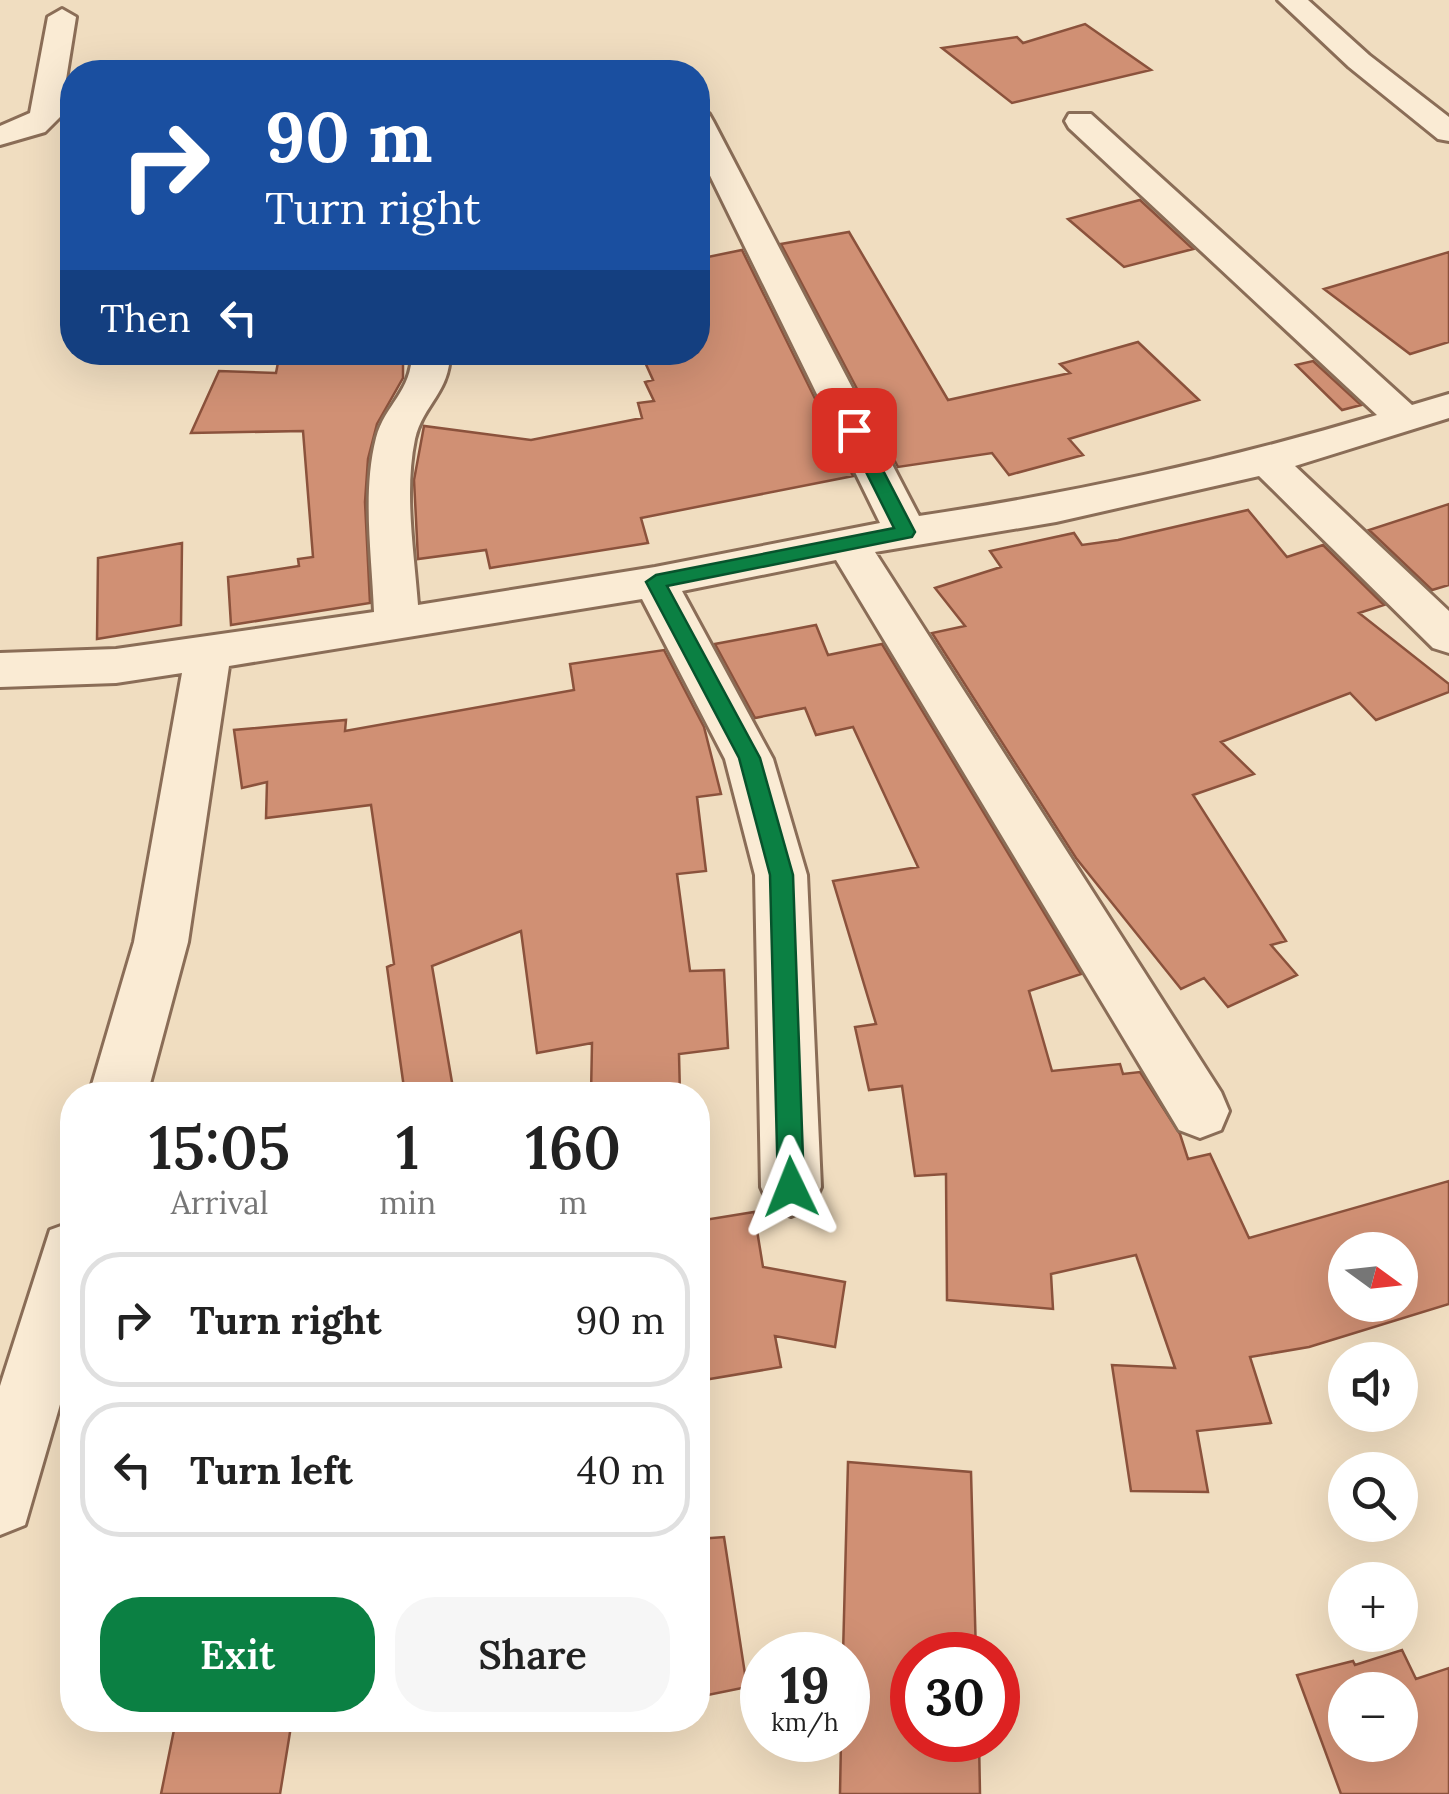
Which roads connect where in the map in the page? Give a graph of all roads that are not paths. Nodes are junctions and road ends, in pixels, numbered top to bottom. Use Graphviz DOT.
graph roads {
  1 [pos="1292,0"];
  2 [pos="62,16"];
  3 [pos="1080,121"];
  4 [pos="1449,132"];
  5 [pos="0,136"];
  6 [pos="710,145"];
  7 [pos="432,365"];
  8 [pos="1449,406"];
  9 [pos="1402,417"];
  10 [pos="1267,460"];
  11 [pos="906,532"];
  12 [pos="848,544"];
  13 [pos="656,582"];
  14 [pos="397,624"];
  15 [pos="1449,637"];
  16 [pos="208,653"];
  17 [pos="0,670"];
  18 [pos="122,1082"];
  19 [pos="1200,1111"];
  20 [pos="791,1187"];
  21 [pos="60,1293"];
  22 [pos="0,1500"];
  1 -- 4 [label="street"];
  2 -- 5 [label="street"];
  3 -- 9 [label="street"];
  6 -- 11 [label="street"];
  7 -- 14 [label="street"];
  8 -- 9 [label="street"];
  9 -- 10 [label="street"];
  10 -- 11 [label="street"];
  10 -- 15 [label="street"];
  11 -- 12 [label="street"];
  12 -- 13 [label="street"];
  12 -- 19 [label="street"];
  13 -- 14 [label="street"];
  13 -- 20 [label="street"];
  14 -- 16 [label="street"];
  16 -- 17 [label="street"];
  16 -- 18 [label="street"];
  21 -- 22 [label="street"];
}
